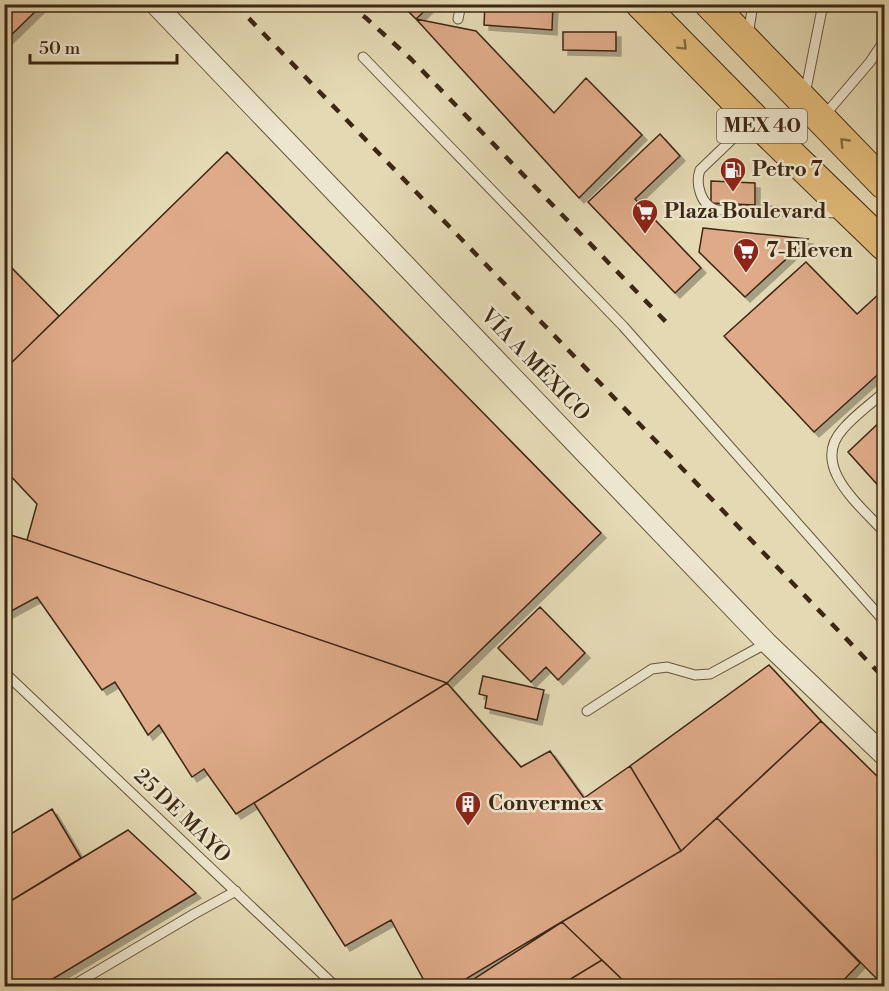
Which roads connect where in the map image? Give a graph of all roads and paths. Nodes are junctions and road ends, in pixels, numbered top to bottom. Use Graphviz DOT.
graph roads {
  1 [pos="155,4"];
  2 [pos="461,4"];
  3 [pos="641,4"];
  4 [pos="753,4"];
  5 [pos="823,4"];
  6 [pos="719,8"];
  7 [pos="458,19"];
  8 [pos="885,41"];
  9 [pos="747,42"];
  10 [pos="363,57"];
  11 [pos="812,109"];
  12 [pos="754,118"];
  13 [pos="878,172"];
  14 [pos="852,213"];
  15 [pos="885,245"];
  16 [pos="885,392"];
  17 [pos="885,532"];
  18 [pos="885,621"];
  19 [pos="767,643"];
  20 [pos="4,672"];
  21 [pos="587,711"];
  22 [pos="885,755"];
  23 [pos="236,891"];
  24 [pos="72,987"];
  25 [pos="335,987"];
  1 -- 19 [label="street, VÍA A MÉXICO"];
  2 -- 7 [label="lane"];
  3 -- 12 [label="main road, MEX 40, one-way"];
  4 -- 9 [label="lane"];
  5 -- 11 [label="lane"];
  6 -- 9 [label="main road, MEX 40"];
  8 -- 11 [label="lane"];
  9 -- 11 [label="main road, MEX 40"];
  10 -- 18 [label="lane"];
  13 -- 11 [label="main road, MEX 40, one-way"];
  12 -- 14 [label="main road, MEX 40"];
  12 -- 14 [label="lane"];
  14 -- 15 [label="main road, MEX 40"];
  16 -- 17 [label="lane"];
  19 -- 21 [label="lane"];
  19 -- 22 [label="street, VÍA A MÉXICO"];
  20 -- 23 [label="lane, 25 DE MAYO"];
  23 -- 24 [label="lane"];
  23 -- 25 [label="lane, 25 DE MAYO"];
}
